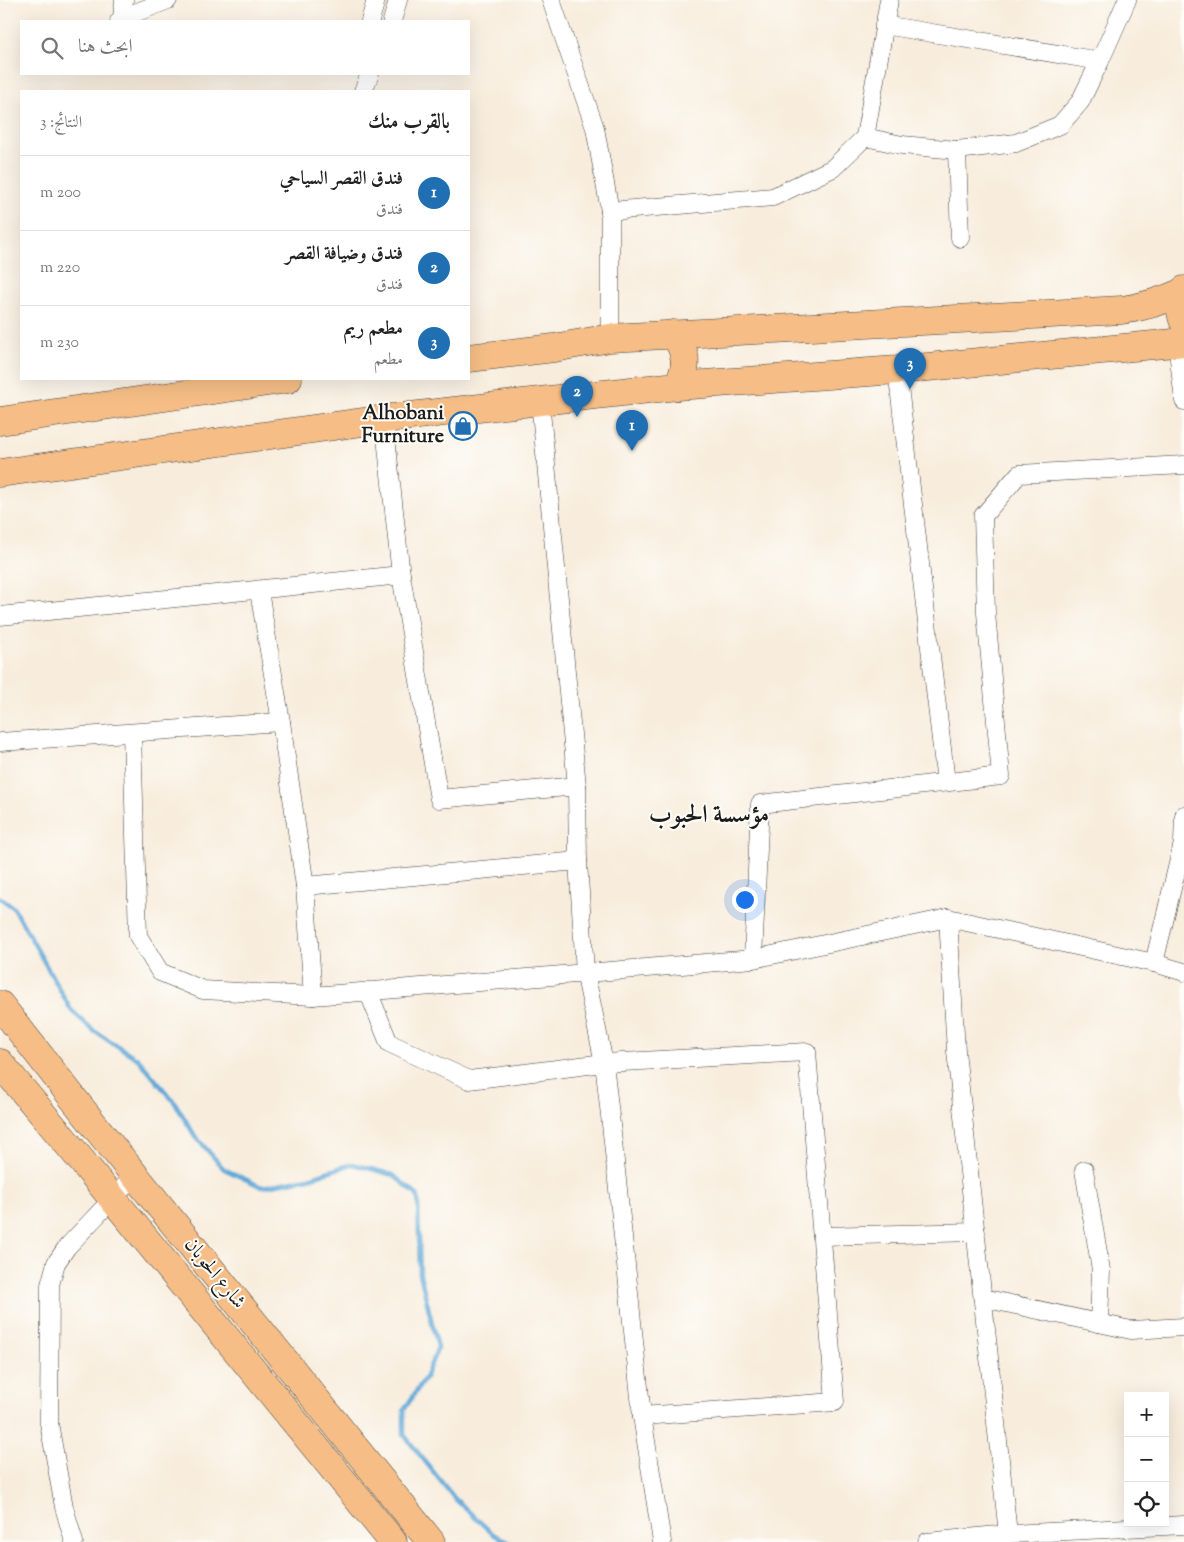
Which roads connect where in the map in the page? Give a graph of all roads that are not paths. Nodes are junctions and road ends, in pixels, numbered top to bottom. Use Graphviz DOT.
graph roads {
  1 [pos="124,0"];
  2 [pos="168,0"];
  3 [pos="376,0"];
  4 [pos="398,0"];
  5 [pos="551,0"];
  6 [pos="889,0"];
  7 [pos="1127,0"];
  8 [pos="121,20"];
  9 [pos="370,20"];
  10 [pos="392,20"];
  11 [pos="884,25"];
  12 [pos="1100,61"];
  13 [pos="865,137"];
  14 [pos="957,150"];
  15 [pos="610,211"];
  16 [pos="960,238"];
  17 [pos="1183,291"];
  18 [pos="673,334"];
  19 [pos="1182,335"];
  20 [pos="610,338"];
  21 [pos="470,358"];
  22 [pos="897,370"];
  23 [pos="281,380"];
  24 [pos="677,386"];
  25 [pos="540,400"];
  26 [pos="1184,401"];
  27 [pos="384,419"];
  28 [pos="0,421"];
  29 [pos="1184,465"];
  30 [pos="0,473"];
  31 [pos="401,575"];
  32 [pos="259,590"];
  33 [pos="0,616"];
  34 [pos="282,722"];
  35 [pos="132,733"];
  36 [pos="0,742"];
  37 [pos="946,782"];
  38 [pos="577,786"];
  39 [pos="1184,815"];
  40 [pos="578,862"];
  41 [pos="305,886"];
  42 [pos="948,918"];
  43 [pos="753,959"];
  44 [pos="1154,963"];
  45 [pos="585,972"];
  46 [pos="1184,972"];
  47 [pos="368,991"];
  48 [pos="313,996"];
  49 [pos="0,1005"];
  50 [pos="0,1063"];
  51 [pos="604,1063"];
  52 [pos="1084,1170"];
  53 [pos="135,1175"];
  54 [pos="113,1199"];
  55 [pos="976,1232"];
  56 [pos="822,1236"];
  57 [pos="983,1298"];
  58 [pos="1099,1323"];
  59 [pos="1184,1326"];
  60 [pos="642,1416"];
  61 [pos="1184,1525"];
  62 [pos="1008,1534"];
  63 [pos="74,1542"];
  64 [pos="393,1542"];
  65 [pos="431,1542"];
  66 [pos="662,1542"];
  67 [pos="927,1542"];
  1 -- 8 [label="street"];
  2 -- 8 [label="street"];
  3 -- 9 [label="street"];
  4 -- 10 [label="street"];
  5 -- 15 [label="street"];
  6 -- 11 [label="street"];
  7 -- 12 [label="street"];
  11 -- 12 [label="street"];
  11 -- 13 [label="street"];
  12 -- 14 [label="street"];
  13 -- 14 [label="street"];
  13 -- 15 [label="street"];
  14 -- 16 [label="street"];
  15 -- 20 [label="street"];
  17 -- 18 [label="main road"];
  17 -- 19 [label="main road"];
  18 -- 20 [label="main road"];
  18 -- 24 [label="main road"];
  19 -- 22 [label="main road"];
  19 -- 26 [label="street"];
  20 -- 21 [label="main road"];
  22 -- 24 [label="main road"];
  22 -- 37 [label="street"];
  23 -- 28 [label="main road"];
  24 -- 25 [label="main road"];
  25 -- 27 [label="main road"];
  25 -- 38 [label="street"];
  27 -- 30 [label="main road"];
  27 -- 31 [label="street"];
  29 -- 37 [label="street"];
  31 -- 32 [label="street"];
  31 -- 38 [label="street"];
  32 -- 33 [label="street"];
  32 -- 34 [label="street"];
  34 -- 35 [label="street"];
  34 -- 41 [label="street"];
  35 -- 36 [label="street"];
  35 -- 48 [label="street"];
  37 -- 43 [label="street"];
  38 -- 40 [label="street"];
  39 -- 44 [label="street"];
  40 -- 41 [label="street"];
  40 -- 45 [label="street"];
  41 -- 48 [label="street"];
  42 -- 43 [label="street"];
  42 -- 44 [label="street"];
  42 -- 55 [label="street"];
  43 -- 45 [label="street"];
  44 -- 46 [label="street"];
  45 -- 47 [label="street"];
  45 -- 51 [label="street"];
  47 -- 48 [label="street"];
  47 -- 51 [label="street"];
  49 -- 53 [label="main road, شارع الحوبان"];
  50 -- 54 [label="main road, شارع الحوبان"];
  51 -- 56 [label="street"];
  51 -- 60 [label="street"];
  52 -- 58 [label="street"];
  53 -- 54 [label="street"];
  53 -- 65 [label="main road, شارع الحوبان"];
  54 -- 63 [label="street"];
  54 -- 64 [label="main road, شارع الحوبان"];
  55 -- 56 [label="street"];
  55 -- 57 [label="street"];
  56 -- 60 [label="street"];
  57 -- 58 [label="street"];
  57 -- 62 [label="street"];
  58 -- 59 [label="street"];
  60 -- 66 [label="street"];
  61 -- 62 [label="street"];
  62 -- 67 [label="street"];
}
